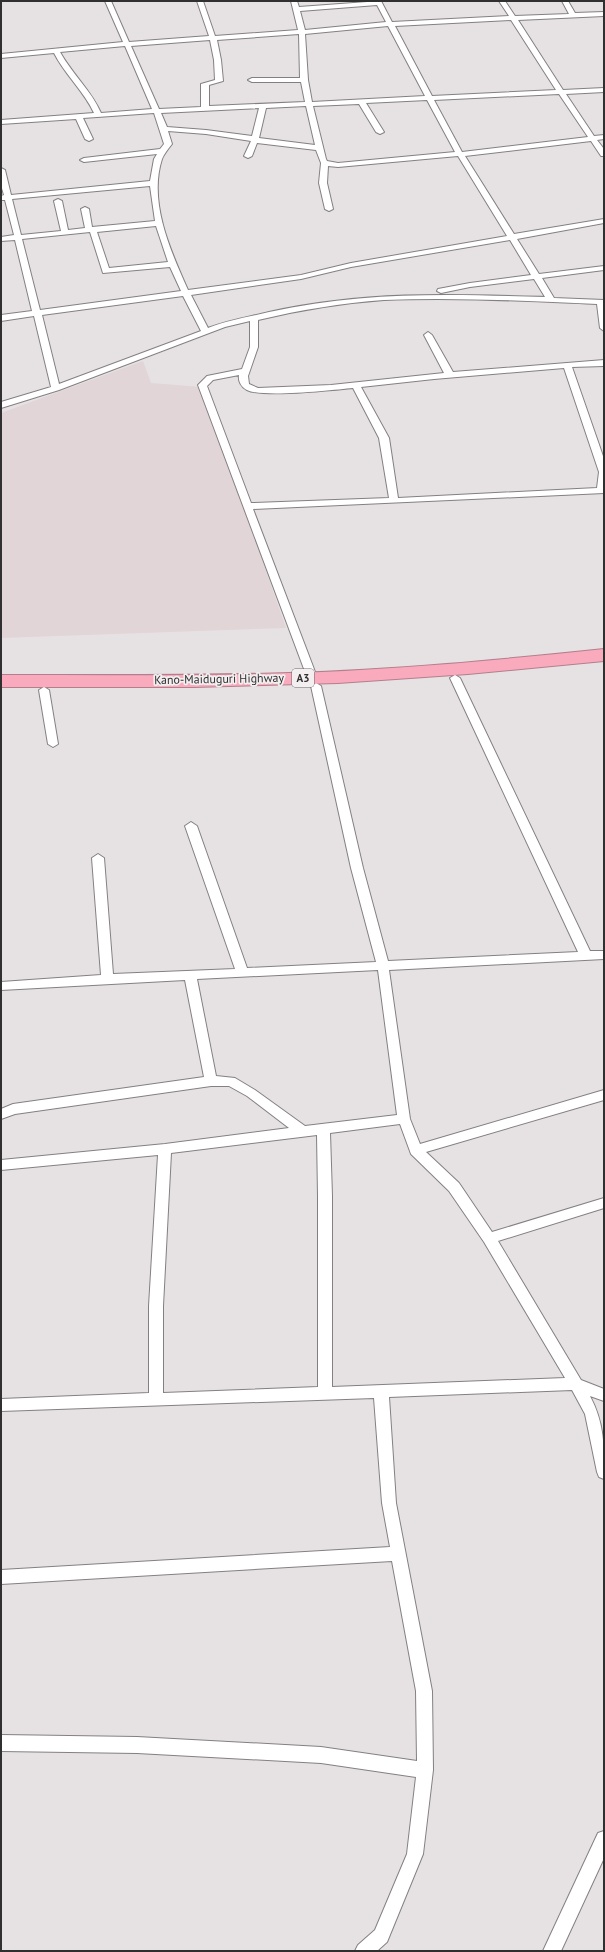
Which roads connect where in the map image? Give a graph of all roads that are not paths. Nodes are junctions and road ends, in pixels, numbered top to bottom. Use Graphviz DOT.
graph roads {
  1 [pos="108,1"];
  2 [pos="200,1"];
  3 [pos="294,1"];
  4 [pos="502,1"];
  5 [pos="565,1"];
  6 [pos="379,2"];
  7 [pos="296,9"];
  8 [pos="604,14"];
  9 [pos="573,15"];
  10 [pos="513,18"];
  11 [pos="390,24"];
  12 [pos="302,32"];
  13 [pos="213,38"];
  14 [pos="126,44"];
  15 [pos="56,51"];
  16 [pos="1,56"];
  17 [pos="252,80"];
  18 [pos="304,80"];
  19 [pos="604,90"];
  20 [pos="561,93"];
  21 [pos="429,99"];
  22 [pos="362,102"];
  23 [pos="309,104"];
  24 [pos="263,106"];
  25 [pos="205,109"];
  26 [pos="156,111"];
  27 [pos="98,115"];
  28 [pos="79,117"];
  29 [pos="1,122"];
  30 [pos="164,129"];
  31 [pos="380,132"];
  32 [pos="604,137"];
  33 [pos="89,139"];
  34 [pos="256,139"];
  35 [pos="593,139"];
  36 [pos="319,148"];
  37 [pos="163,151"];
  38 [pos="461,154"];
  39 [pos="604,154"];
  40 [pos="248,156"];
  41 [pos="84,160"];
  42 [pos="325,163"];
  43 [pos="1,170"];
  44 [pos="154,183"];
  45 [pos="5,197"];
  46 [pos="58,202"];
  47 [pos="85,209"];
  48 [pos="329,209"];
  49 [pos="604,221"];
  50 [pos="159,223"];
  51 [pos="91,230"];
  52 [pos="65,233"];
  53 [pos="512,237"];
  54 [pos="19,238"];
  55 [pos="1,239"];
  56 [pos="173,264"];
  57 [pos="604,268"];
  58 [pos="538,278"];
  59 [pos="185,293"];
  60 [pos="423,297"];
  61 [pos="551,300"];
  62 [pos="602,302"];
  63 [pos="38,313"];
  64 [pos="1,318"];
  65 [pos="254,318"];
  66 [pos="604,328"];
  67 [pos="205,331"];
  68 [pos="428,335"];
  69 [pos="604,364"];
  70 [pos="567,365"];
  71 [pos="245,371"];
  72 [pos="450,375"];
  73 [pos="356,385"];
  74 [pos="56,388"];
  75 [pos="1,405"];
  76 [pos="394,501"];
  77 [pos="247,506"];
  78 [pos="604,655"];
  79 [pos="604,664"];
  80 [pos="455,678"];
  81 [pos="1,681"];
  82 [pos="314,682"];
  83 [pos="1,690"];
  84 [pos="44,690"];
  85 [pos="53,744"];
  86 [pos="191,826"];
  87 [pos="98,858"];
  88 [pos="604,955"];
  89 [pos="586,956"];
  90 [pos="383,966"];
  91 [pos="242,972"];
  92 [pos="190,975"];
  93 [pos="107,979"];
  94 [pos="1,986"];
  95 [pos="211,1081"];
  96 [pos="604,1095"];
  97 [pos="1,1114"];
  98 [pos="404,1120"];
  99 [pos="323,1129"];
  100 [pos="303,1132"];
  101 [pos="164,1149"];
  102 [pos="416,1150"];
  103 [pos="1,1165"];
  104 [pos="604,1203"];
  105 [pos="489,1238"];
  106 [pos="576,1384"];
  107 [pos="382,1392"];
  108 [pos="325,1393"];
  109 [pos="604,1394"];
  110 [pos="156,1399"];
  111 [pos="1,1405"];
  112 [pos="604,1472"];
  113 [pos="397,1554"];
  114 [pos="1,1577"];
  115 [pos="1,1743"];
  116 [pos="425,1770"];
  117 [pos="604,1839"];
  118 [pos="364,1951"];
  119 [pos="552,1951"];
  1 -- 14 [label="street"];
  2 -- 13 [label="street"];
  3 -- 7 [label="street"];
  4 -- 10 [label="street"];
  5 -- 9 [label="street"];
  6 -- 7 [label="street"];
  6 -- 11 [label="street"];
  7 -- 12 [label="street"];
  8 -- 9 [label="street"];
  9 -- 10 [label="street"];
  10 -- 11 [label="street"];
  10 -- 20 [label="street"];
  11 -- 12 [label="street"];
  11 -- 21 [label="street"];
  12 -- 13 [label="street"];
  12 -- 18 [label="street"];
  13 -- 14 [label="street"];
  13 -- 25 [label="street"];
  14 -- 15 [label="street"];
  14 -- 26 [label="street"];
  15 -- 16 [label="street"];
  15 -- 27 [label="street"];
  17 -- 18 [label="street"];
  18 -- 23 [label="street"];
  19 -- 20 [label="street"];
  20 -- 21 [label="street"];
  20 -- 35 [label="street"];
  21 -- 22 [label="street"];
  21 -- 38 [label="street"];
  22 -- 23 [label="street"];
  22 -- 31 [label="street"];
  23 -- 24 [label="street"];
  23 -- 36 [label="street"];
  24 -- 25 [label="street"];
  24 -- 34 [label="street"];
  25 -- 26 [label="street"];
  26 -- 27 [label="street"];
  26 -- 30 [label="street"];
  27 -- 28 [label="street"];
  28 -- 29 [label="street"];
  28 -- 33 [label="street"];
  30 -- 34 [label="street"];
  30 -- 37 [label="street"];
  32 -- 35 [label="street"];
  34 -- 36 [label="street"];
  34 -- 40 [label="street"];
  35 -- 38 [label="street"];
  35 -- 39 [label="street"];
  36 -- 42 [label="street"];
  37 -- 41 [label="street"];
  37 -- 44 [label="street"];
  38 -- 42 [label="street"];
  38 -- 53 [label="street"];
  42 -- 48 [label="street"];
  43 -- 45 [label="street"];
  44 -- 45 [label="street"];
  44 -- 50 [label="street"];
  45 -- 54 [label="street"];
  46 -- 52 [label="street"];
  47 -- 51 [label="street"];
  49 -- 53 [label="street"];
  50 -- 51 [label="street"];
  50 -- 56 [label="street"];
  51 -- 52 [label="street"];
  51 -- 56 [label="street"];
  52 -- 54 [label="street"];
  53 -- 58 [label="street"];
  53 -- 59 [label="street"];
  54 -- 55 [label="street"];
  54 -- 63 [label="street"];
  56 -- 59 [label="street"];
  57 -- 58 [label="street"];
  58 -- 60 [label="street"];
  58 -- 61 [label="street"];
  59 -- 63 [label="street"];
  59 -- 67 [label="street"];
  60 -- 61 [label="street"];
  60 -- 65 [label="street"];
  61 -- 62 [label="street"];
  62 -- 66 [label="street"];
  63 -- 64 [label="street"];
  63 -- 74 [label="street"];
  65 -- 67 [label="street"];
  65 -- 71 [label="street"];
  67 -- 74 [label="street"];
  68 -- 72 [label="street"];
  69 -- 70 [label="street"];
  70 -- 72 [label="street"];
  70 -- 76 [label="street"];
  71 -- 73 [label="street"];
  71 -- 77 [label="street"];
  72 -- 73 [label="street"];
  73 -- 76 [label="street"];
  74 -- 75 [label="street"];
  76 -- 77 [label="street"];
  77 -- 82 [label="street"];
  78 -- 82 [label="highway, Kano-Maiduguri Highway / A3"];
  79 -- 80 [label="highway, Kano-Maiduguri Highway / A3"];
  80 -- 82 [label="highway, Kano-Maiduguri Highway / A3"];
  80 -- 89 [label="street"];
  81 -- 82 [label="highway, Kano-Maiduguri Highway / A3"];
  82 -- 84 [label="highway, Kano-Maiduguri Highway / A3"];
  82 -- 90 [label="street"];
  83 -- 84 [label="highway, Kano-Maiduguri Highway / A3"];
  84 -- 85 [label="street"];
  86 -- 91 [label="street"];
  87 -- 93 [label="street"];
  88 -- 89 [label="street"];
  89 -- 90 [label="street"];
  90 -- 91 [label="street"];
  90 -- 98 [label="street"];
  91 -- 92 [label="street"];
  92 -- 93 [label="street"];
  92 -- 95 [label="street"];
  93 -- 94 [label="street"];
  95 -- 97 [label="street"];
  95 -- 100 [label="street"];
  96 -- 102 [label="street"];
  98 -- 99 [label="street"];
  98 -- 102 [label="street"];
  99 -- 100 [label="street"];
  99 -- 108 [label="street"];
  100 -- 101 [label="street"];
  101 -- 103 [label="street"];
  101 -- 110 [label="street"];
  102 -- 105 [label="street"];
  104 -- 105 [label="street"];
  105 -- 106 [label="street"];
  106 -- 107 [label="street"];
  106 -- 109 [label="street"];
  106 -- 112 [label="street"];
  107 -- 108 [label="street"];
  107 -- 113 [label="street"];
  108 -- 110 [label="street"];
  110 -- 111 [label="street"];
  113 -- 114 [label="street"];
  113 -- 116 [label="street"];
  115 -- 116 [label="street"];
  116 -- 118 [label="street"];
  117 -- 119 [label="street"];
}
